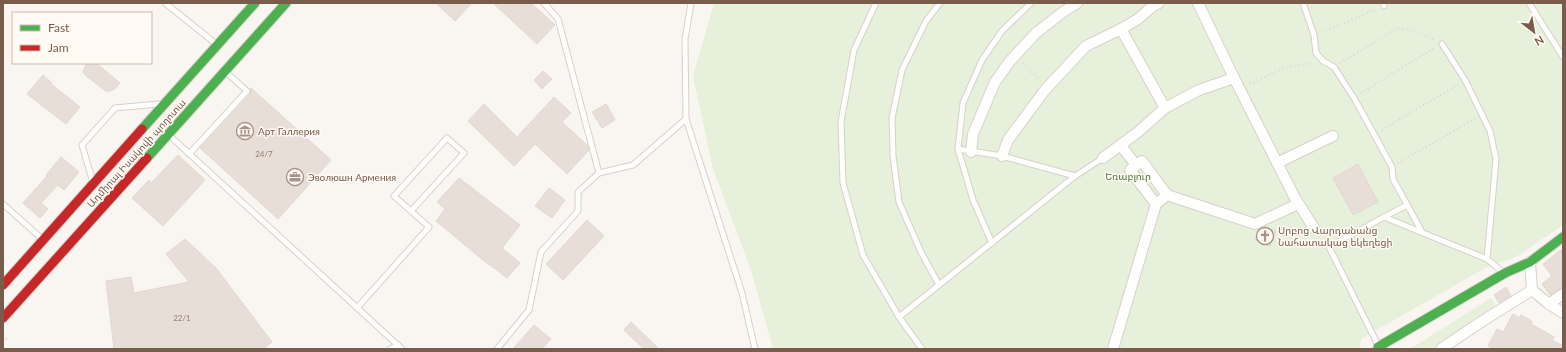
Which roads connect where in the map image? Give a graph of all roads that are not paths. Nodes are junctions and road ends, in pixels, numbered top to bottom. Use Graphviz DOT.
graph roads {
  1 [pos="165,3"];
  2 [pos="255,3"];
  3 [pos="286,3"];
  4 [pos="544,3"];
  5 [pos="692,3"];
  6 [pos="876,3"];
  7 [pos="940,3"];
  8 [pos="1031,3"];
  9 [pos="1077,3"];
  10 [pos="1159,3"];
  11 [pos="1198,3"];
  12 [pos="1303,3"];
  13 [pos="1529,3"];
  14 [pos="1121,29"];
  15 [pos="1442,44"];
  16 [pos="218,45"];
  17 [pos="1563,57"];
  18 [pos="225,71"];
  19 [pos="1234,78"];
  20 [pos="165,103"];
  21 [pos="1165,108"];
  22 [pos="686,119"];
  23 [pos="168,134"];
  24 [pos="1333,136"];
  25 [pos="1121,146"];
  26 [pos="958,149"];
  27 [pos="971,152"];
  28 [pos="189,154"];
  29 [pos="1002,156"];
  30 [pos="1104,158"];
  31 [pos="1277,163"];
  32 [pos="1136,165"];
  33 [pos="599,173"];
  34 [pos="1075,176"];
  35 [pos="94,183"];
  36 [pos="1167,195"];
  37 [pos="3,204"];
  38 [pos="1156,204"];
  39 [pos="1298,204"];
  40 [pos="1407,205"];
  41 [pos="411,211"];
  42 [pos="1384,217"];
  43 [pos="1314,228"];
  44 [pos="1422,232"];
  45 [pos="1563,237"];
  46 [pos="43,240"];
  47 [pos="992,243"];
  48 [pos="1487,259"];
  49 [pos="1530,262"];
  50 [pos="1505,273"];
  51 [pos="3,284"];
  52 [pos="940,285"];
  53 [pos="1532,290"];
  54 [pos="1563,294"];
  55 [pos="1548,304"];
  56 [pos="357,308"];
  57 [pos="1563,313"];
  58 [pos="899,317"];
  59 [pos="3,318"];
  60 [pos="400,347"];
  61 [pos="1378,348"];
  62 [pos="390,349"];
  63 [pos="497,349"];
  64 [pos="755,349"];
  65 [pos="922,349"];
  66 [pos="1113,349"];
  67 [pos="1441,349"];
  1 -- 16 [label="lane"];
  2 -- 16 [label="main road, Ադմիրալ Իսակովի պողոտա"];
  3 -- 18 [label="main road, Ադմիրալ Իսակովի պողոտա"];
  4 -- 33 [label="lane"];
  5 -- 22 [label="lane"];
  6 -- 58 [label="lane"];
  7 -- 52 [label="lane"];
  8 -- 26 [label="lane"];
  9 -- 27 [label="street"];
  10 -- 14 [label="street"];
  11 -- 19 [label="street"];
  12 -- 40 [label="lane"];
  13 -- 17 [label="lane"];
  14 -- 21 [label="street"];
  14 -- 29 [label="street"];
  15 -- 48 [label="lane"];
  16 -- 20 [label="main road, Ադմիրալ Իսակովի պողոտա"];
  18 -- 23 [label="main road, Ադմիրալ Իսակովի պողոտա"];
  18 -- 28 [label="lane"];
  19 -- 21 [label="street"];
  19 -- 31 [label="street"];
  20 -- 35 [label="main road, Ադմիրալ Իսակովի պողոտա"];
  20 -- 35 [label="lane"];
  21 -- 25 [label="street"];
  22 -- 33 [label="lane"];
  22 -- 64 [label="lane"];
  23 -- 28 [label="lane"];
  23 -- 59 [label="main road, Ադմիրալ Իսակովի պողոտա"];
  24 -- 31 [label="street"];
  25 -- 30 [label="street"];
  25 -- 32 [label="street"];
  26 -- 27 [label="lane"];
  26 -- 47 [label="lane"];
  27 -- 29 [label="lane"];
  28 -- 56 [label="lane"];
  29 -- 34 [label="lane"];
  30 -- 34 [label="lane"];
  31 -- 39 [label="street"];
  32 -- 36 [label="street"];
  32 -- 38 [label="street"];
  33 -- 63 [label="lane"];
  34 -- 47 [label="lane"];
  35 -- 46 [label="main road, Ադմիրալ Իսակովի պողոտա"];
  36 -- 38 [label="street"];
  36 -- 39 [label="street"];
  37 -- 46 [label="lane"];
  38 -- 66 [label="street"];
  39 -- 43 [label="street"];
  40 -- 42 [label="lane"];
  40 -- 44 [label="lane"];
  41 -- 41 [label="lane"];
  41 -- 56 [label="lane"];
  42 -- 44 [label="lane"];
  42 -- 61 [label="lane"];
  44 -- 48 [label="lane"];
  45 -- 49 [label="main road"];
  46 -- 51 [label="main road, Ադմիրալ Իսակովի պողոտա"];
  47 -- 52 [label="lane"];
  48 -- 50 [label="lane"];
  49 -- 50 [label="main road"];
  49 -- 53 [label="street"];
  50 -- 61 [label="main road"];
  52 -- 58 [label="lane"];
  53 -- 55 [label="street"];
  53 -- 67 [label="street"];
  54 -- 55 [label="street"];
  55 -- 57 [label="street"];
  56 -- 60 [label="lane"];
  58 -- 65 [label="lane"];
  60 -- 62 [label="lane"];
}
